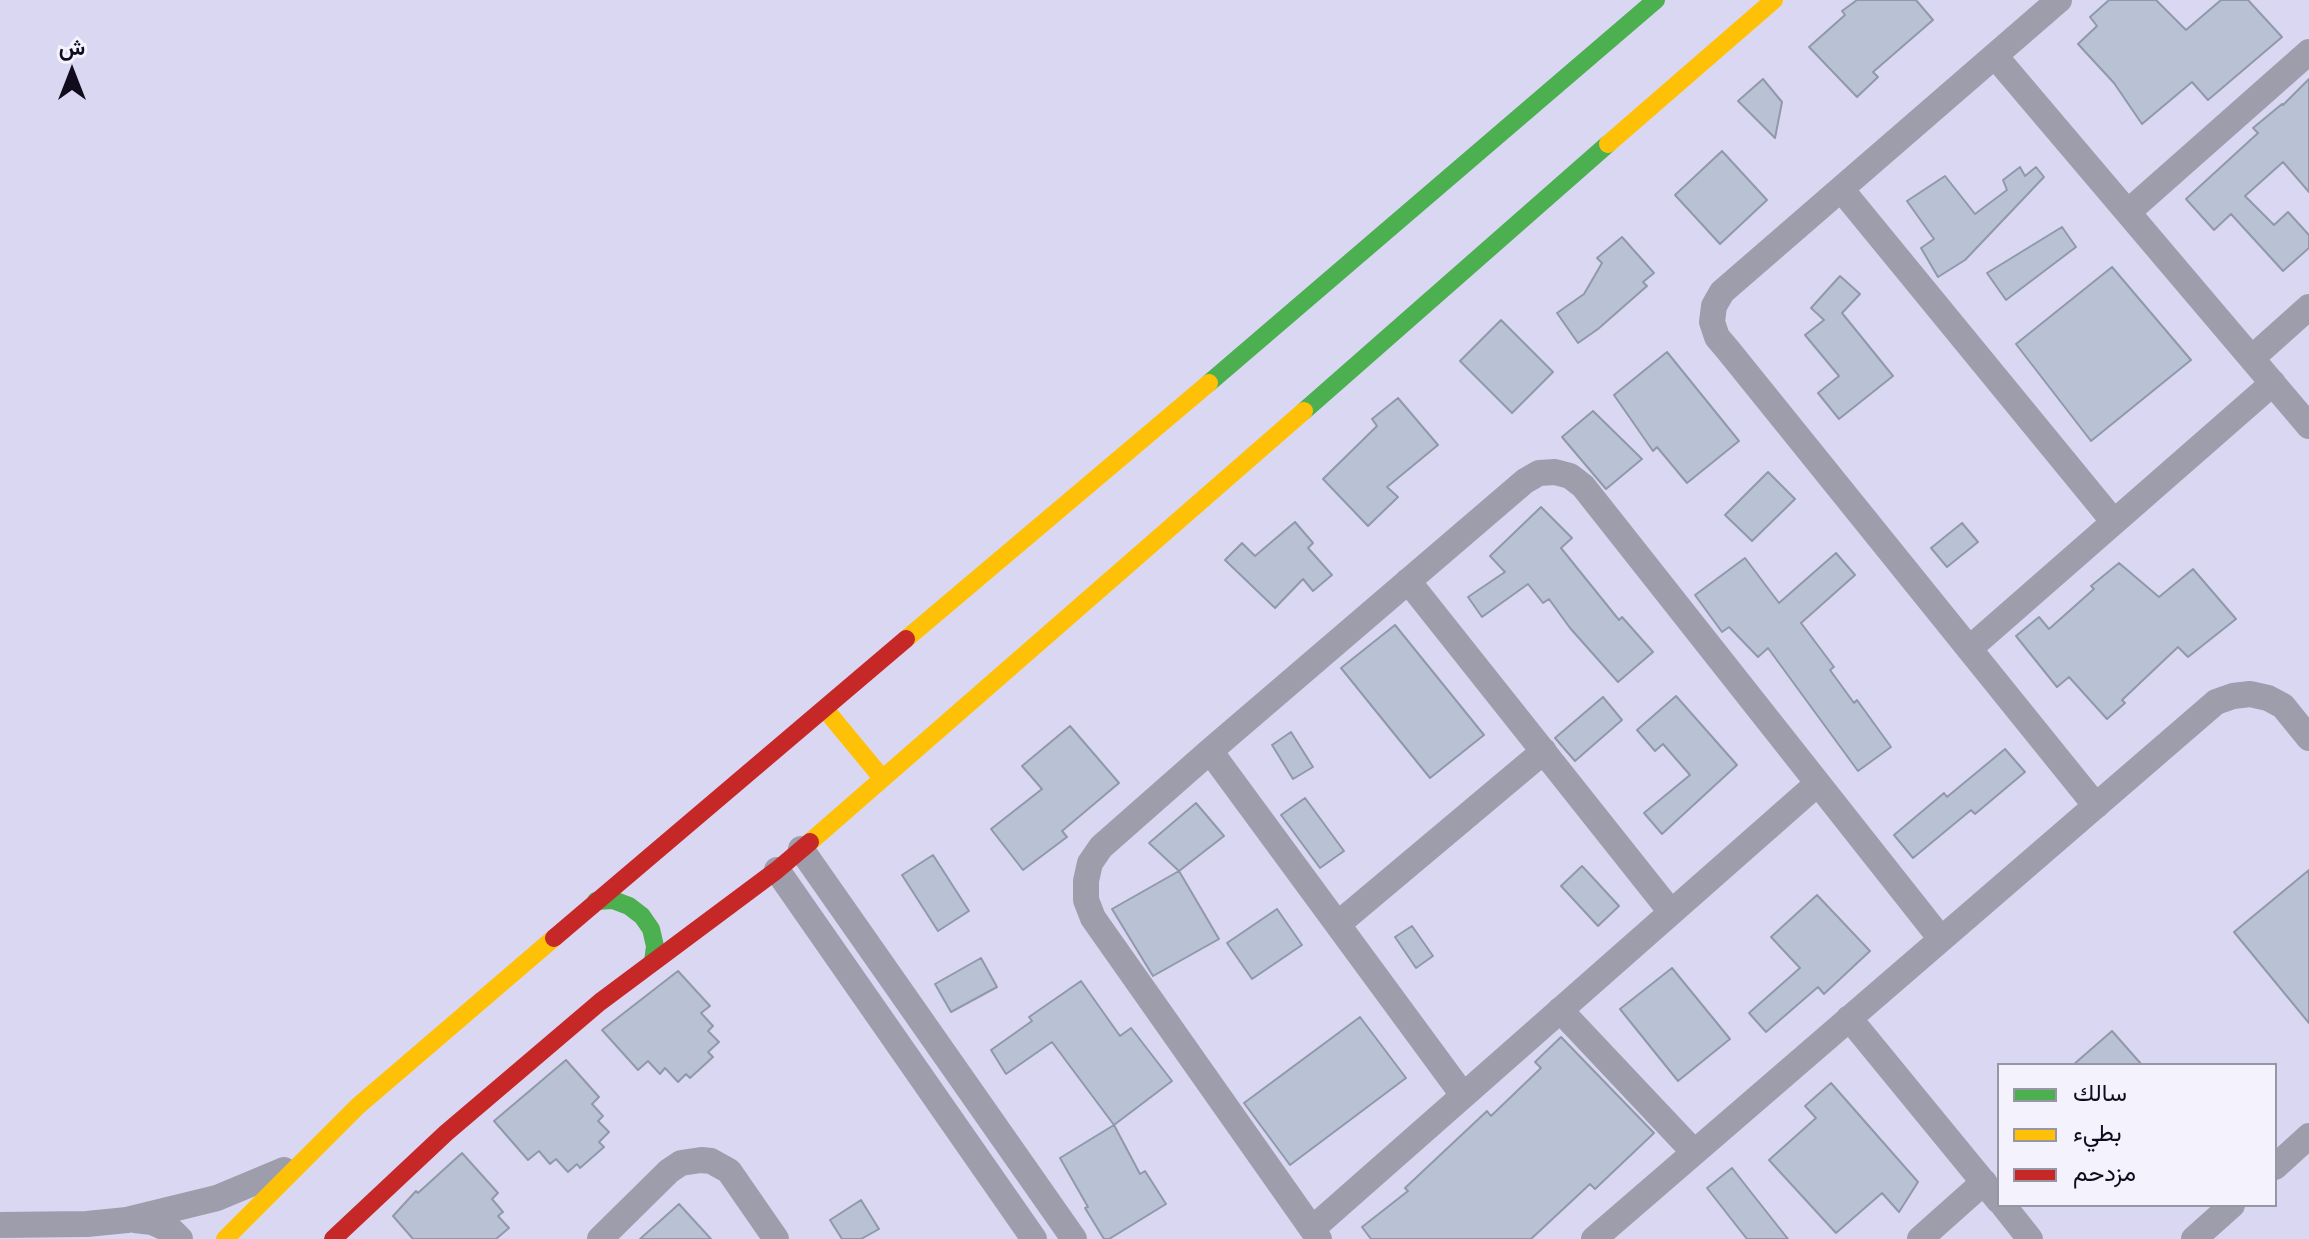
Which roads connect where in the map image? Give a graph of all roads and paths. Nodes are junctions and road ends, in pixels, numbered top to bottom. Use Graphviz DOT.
graph roads {
  1 [pos="1656,0"];
  2 [pos="1774,0"];
  3 [pos="2059,0"];
  4 [pos="2309,52"];
  5 [pos="1995,56"];
  6 [pos="1841,189"];
  7 [pos="2128,212"];
  8 [pos="2309,307"];
  9 [pos="2252,358"];
  10 [pos="2273,383"];
  11 [pos="2309,426"];
  12 [pos="2114,522"];
  13 [pos="1408,581"];
  14 [pos="1969,649"];
  15 [pos="825,709"];
  16 [pos="2309,738"];
  17 [pos="1210,751"];
  18 [pos="1544,751"];
  19 [pos="882,778"];
  20 [pos="1817,784"];
  21 [pos="2096,806"];
  22 [pos="801,849"];
  23 [pos="777,870"];
  24 [pos="596,901"];
  25 [pos="1671,912"];
  26 [pos="1338,924"];
  27 [pos="1941,939"];
  28 [pos="653,962"];
  29 [pos="1560,1010"];
  30 [pos="1849,1018"];
  31 [pos="1463,1095"];
  32 [pos="2309,1136"];
  33 [pos="1694,1152"];
  34 [pos="301,1162"];
  35 [pos="2277,1165"];
  36 [pos="1995,1196"];
  37 [pos="2004,1207"];
  38 [pos="2230,1207"];
  39 [pos="127,1220"];
  40 [pos="0,1225"];
  41 [pos="1316,1234"];
  42 [pos="180,1239"];
  43 [pos="225,1239"];
  44 [pos="333,1239"];
  45 [pos="600,1239"];
  46 [pos="776,1239"];
  47 [pos="1034,1239"];
  48 [pos="1074,1239"];
  49 [pos="1594,1239"];
  50 [pos="1920,1239"];
  51 [pos="2030,1239"];
  52 [pos="2194,1239"];
  1 -- 15 [label="street"];
  2 -- 19 [label="street"];
  3 -- 5 [label="street"];
  4 -- 7 [label="street"];
  5 -- 6 [label="street"];
  5 -- 7 [label="street"];
  6 -- 12 [label="street"];
  6 -- 14 [label="street"];
  7 -- 9 [label="street"];
  8 -- 9 [label="street"];
  9 -- 10 [label="street"];
  10 -- 11 [label="street"];
  10 -- 12 [label="street"];
  12 -- 14 [label="street"];
  13 -- 17 [label="street"];
  13 -- 18 [label="street"];
  13 -- 20 [label="street"];
  14 -- 21 [label="street"];
  15 -- 19 [label="street"];
  15 -- 24 [label="street"];
  16 -- 21 [label="street"];
  17 -- 26 [label="street"];
  17 -- 41 [label="street"];
  18 -- 25 [label="street"];
  18 -- 26 [label="street"];
  19 -- 22 [label="street"];
  20 -- 25 [label="street"];
  20 -- 27 [label="street"];
  21 -- 27 [label="street"];
  22 -- 23 [label="street"];
  22 -- 48 [label="street"];
  23 -- 28 [label="street"];
  23 -- 47 [label="street"];
  24 -- 28 [label="street"];
  24 -- 34 [label="street"];
  25 -- 29 [label="street"];
  26 -- 31 [label="street"];
  27 -- 30 [label="street"];
  28 -- 44 [label="street"];
  29 -- 31 [label="street"];
  29 -- 33 [label="street"];
  30 -- 33 [label="street"];
  30 -- 36 [label="street"];
  31 -- 41 [label="street"];
  32 -- 35 [label="street"];
  33 -- 49 [label="street"];
  34 -- 39 [label="street"];
  34 -- 43 [label="street"];
  36 -- 50 [label="street"];
  37 -- 51 [label="street"];
  38 -- 52 [label="street"];
  39 -- 40 [label="street"];
  39 -- 42 [label="street"];
  45 -- 46 [label="street"];
}
